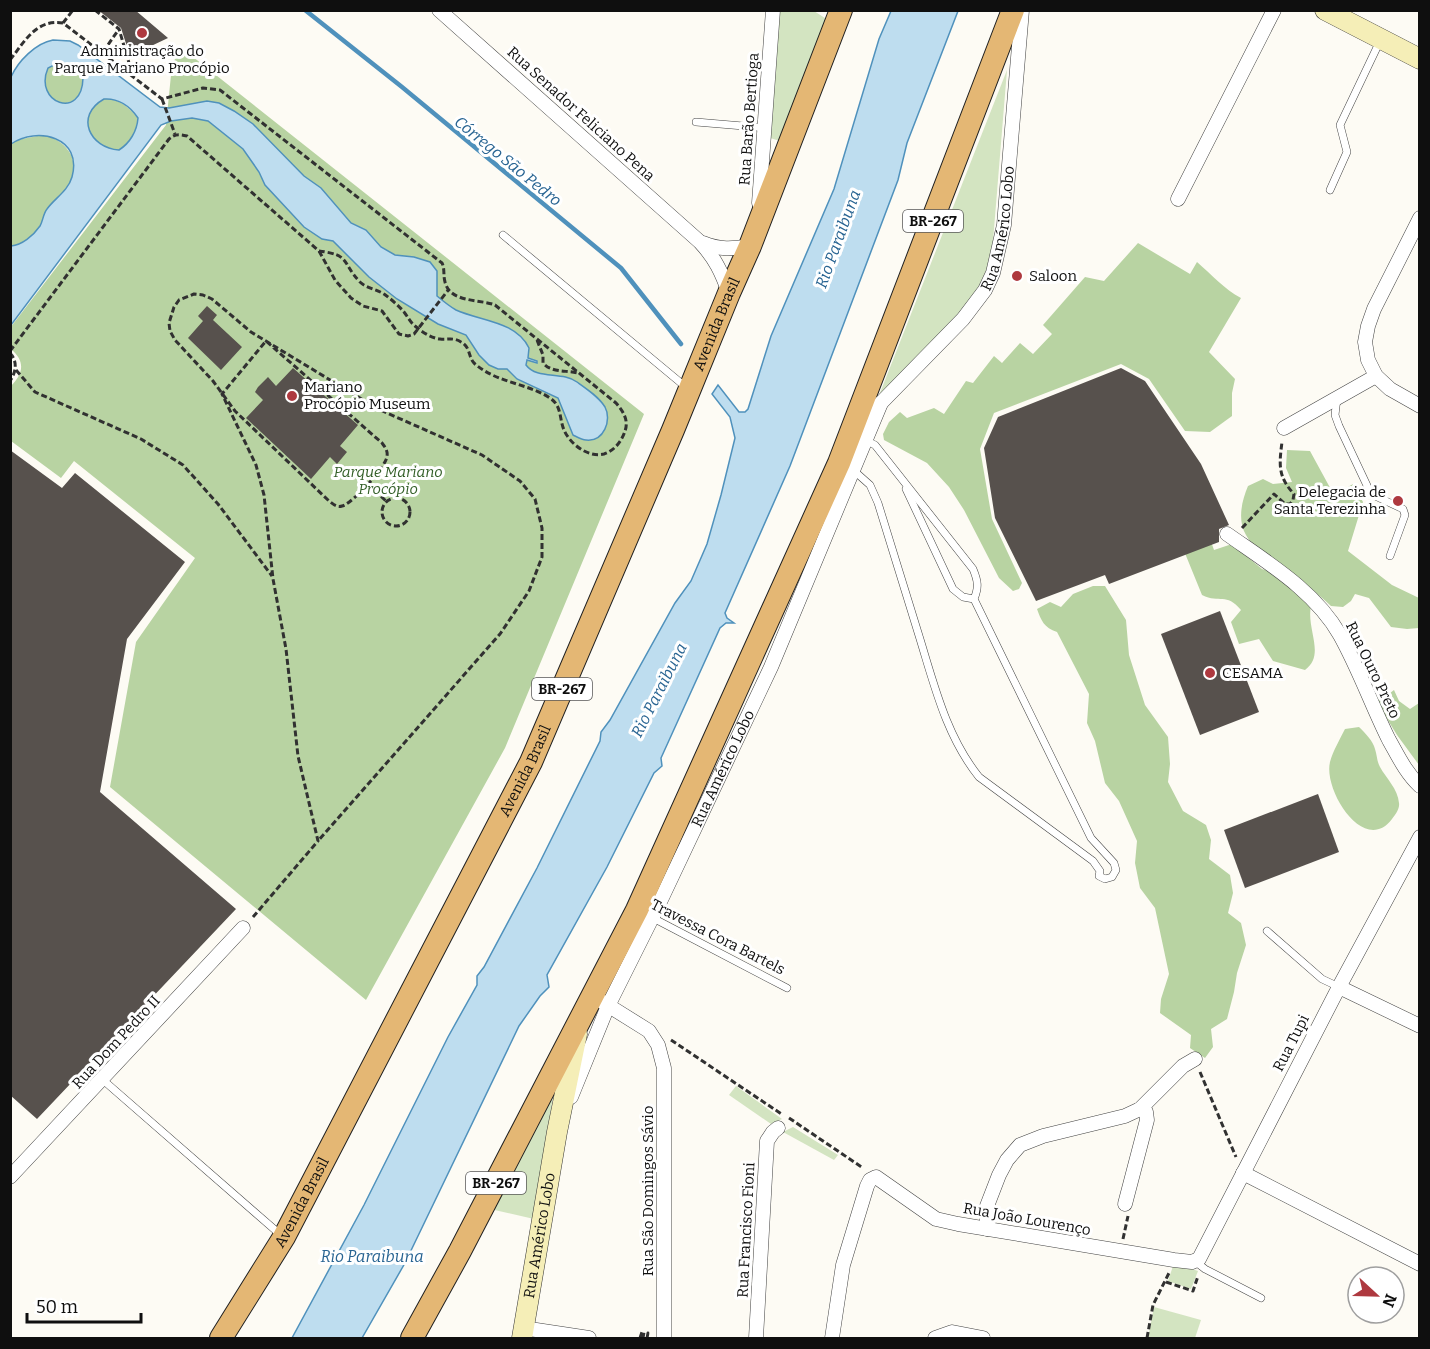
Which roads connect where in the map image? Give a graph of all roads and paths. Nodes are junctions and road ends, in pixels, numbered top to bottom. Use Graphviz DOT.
graph roads {
  1 [pos="73,10"];
  2 [pos="95,10"];
  3 [pos="439,10"];
  4 [pos="773,10"];
  5 [pos="1014,10"];
  6 [pos="1023,10"];
  7 [pos="1274,10"];
  8 [pos="1325,10"];
  9 [pos="835,13"];
  10 [pos="63,23"];
  11 [pos="119,29"];
  12 [pos="1381,39"];
  13 [pos="103,52"];
  14 [pos="1419,58"];
  15 [pos="10,60"];
  16 [pos="133,75"];
  17 [pos="163,101"];
  18 [pos="696,122"];
  19 [pos="766,128"];
  20 [pos="176,135"];
  21 [pos="1330,190"];
  22 [pos="1178,199"];
  23 [pos="1419,218"];
  24 [pos="503,235"];
  25 [pos="754,238"];
  26 [pos="700,242"];
  27 [pos="319,251"];
  28 [pos="449,289"];
  29 [pos="729,293"];
  30 [pos="418,329"];
  31 [pos="536,338"];
  32 [pos="266,341"];
  33 [pos="10,352"];
  34 [pos="16,370"];
  35 [pos="580,374"];
  36 [pos="1376,376"];
  37 [pos="10,381"];
  38 [pos="689,389"];
  39 [pos="222,394"];
  40 [pos="1337,398"];
  41 [pos="1419,406"];
  42 [pos="1284,428"];
  43 [pos="856,436"];
  44 [pos="847,466"];
  45 [pos="901,478"];
  46 [pos="368,483"];
  47 [pos="386,501"];
  48 [pos="1230,536"];
  49 [pos="1389,556"];
  50 [pos="273,579"];
  51 [pos="974,599"];
  52 [pos="1419,786"];
  53 [pos="1419,837"];
  54 [pos="318,840"];
  55 [pos="645,914"];
  56 [pos="243,928"];
  57 [pos="1267,931"];
  58 [pos="1339,987"];
  59 [pos="787,988"];
  60 [pos="601,1001"];
  61 [pos="579,1026"];
  62 [pos="1419,1026"];
  63 [pos="662,1041"];
  64 [pos="1195,1059"];
  65 [pos="103,1080"];
  66 [pos="1140,1109"];
  67 [pos="778,1128"];
  68 [pos="557,1132"];
  69 [pos="1243,1173"];
  70 [pos="870,1175"];
  71 [pos="10,1177"];
  72 [pos="1125,1204"];
  73 [pos="987,1230"];
  74 [pos="284,1237"];
  75 [pos="1120,1251"];
  76 [pos="1419,1264"];
  77 [pos="1196,1265"];
  78 [pos="1171,1268"];
  79 [pos="1166,1282"];
  80 [pos="1261,1298"];
  81 [pos="522,1333"];
  82 [pos="221,1338"];
  83 [pos="412,1338"];
  84 [pos="589,1338"];
  85 [pos="664,1338"];
  86 [pos="756,1338"];
  87 [pos="832,1338"];
  88 [pos="935,1338"];
  89 [pos="984,1338"];
  90 [pos="1146,1338"];
  1 -- 10 [label="path"];
  2 -- 11 [label="path"];
  3 -- 26 [label="street, Rua Senador Feliciano Pena"];
  4 -- 19 [label="street, Rua Barão Bertioga"];
  5 -- 43 [label="highway, BR-267"];
  6 -- 43 [label="street, Rua Américo Lobo"];
  7 -- 22 [label="street"];
  8 -- 12 [label="main road"];
  9 -- 25 [label="highway, Avenida Brasil / BR-267"];
  10 -- 13 [label="path"];
  10 -- 15 [label="path"];
  11 -- 13 [label="path"];
  11 -- 16 [label="path"];
  12 -- 14 [label="main road"];
  12 -- 21 [label="lane"];
  13 -- 16 [label="path"];
  16 -- 17 [label="path"];
  17 -- 20 [label="path"];
  17 -- 28 [label="path"];
  18 -- 19 [label="lane"];
  19 -- 25 [label="street, Rua Barão Bertioga"];
  20 -- 27 [label="path"];
  20 -- 33 [label="path"];
  23 -- 36 [label="street"];
  24 -- 38 [label="lane"];
  25 -- 26 [label="street, Rua Senador Feliciano Pena"];
  25 -- 29 [label="highway, Avenida Brasil / BR-267"];
  26 -- 29 [label="street, Rua Senador Feliciano Pena"];
  27 -- 30 [label="path"];
  27 -- 30 [label="path"];
  28 -- 30 [label="path"];
  28 -- 31 [label="path"];
  29 -- 38 [label="highway, Avenida Brasil / BR-267"];
  30 -- 35 [label="path"];
  31 -- 35 [label="path"];
  31 -- 35 [label="path"];
  32 -- 39 [label="path"];
  32 -- 39 [label="path"];
  32 -- 46 [label="path"];
  32 -- 54 [label="path"];
  33 -- 34 [label="path"];
  34 -- 37 [label="path"];
  34 -- 50 [label="path"];
  36 -- 40 [label="street"];
  36 -- 41 [label="street"];
  38 -- 74 [label="highway, Avenida Brasil / BR-267"];
  39 -- 46 [label="path"];
  39 -- 50 [label="path"];
  40 -- 42 [label="street"];
  40 -- 49 [label="lane"];
  42 -- 48 [label="path"];
  43 -- 44 [label="highway, BR-267"];
  43 -- 45 [label="lane"];
  44 -- 51 [label="lane"];
  44 -- 55 [label="highway, BR-267"];
  45 -- 51 [label="lane"];
  45 -- 51 [label="lane"];
  46 -- 47 [label="path"];
  47 -- 47 [label="path"];
  48 -- 52 [label="street, Rua Ouro Preto"];
  50 -- 54 [label="path"];
  53 -- 58 [label="street, Rua Tupi"];
  54 -- 56 [label="path"];
  55 -- 59 [label="lane, Travessa Cora Bartels"];
  55 -- 60 [label="highway, BR-267"];
  56 -- 65 [label="street, Rua Dom Pedro II"];
  57 -- 58 [label="lane"];
  58 -- 62 [label="street"];
  58 -- 69 [label="street, Rua Tupi"];
  60 -- 61 [label="highway, BR-267"];
  60 -- 63 [label="street"];
  60 -- 68 [label="street, Rua Américo Lobo"];
  61 -- 68 [label="main road, Rua Américo Lobo"];
  61 -- 83 [label="highway, BR-267"];
  63 -- 70 [label="path"];
  63 -- 85 [label="street, Rua São Domingos Sávio"];
  64 -- 66 [label="street"];
  64 -- 69 [label="path"];
  65 -- 71 [label="street, Rua Dom Pedro II"];
  65 -- 74 [label="lane"];
  66 -- 72 [label="street"];
  66 -- 73 [label="street"];
  67 -- 86 [label="street, Rua Francisco Fioni"];
  68 -- 81 [label="main road, Rua Américo Lobo"];
  69 -- 76 [label="street"];
  69 -- 77 [label="street, Rua Tupi"];
  70 -- 73 [label="street, Rua João Lourenço"];
  70 -- 87 [label="street"];
  72 -- 75 [label="path"];
  73 -- 75 [label="street, Rua João Lourenço"];
  74 -- 82 [label="highway, Avenida Brasil / BR-267"];
  75 -- 77 [label="street, Rua João Lourenço"];
  77 -- 79 [label="path"];
  77 -- 80 [label="lane"];
  78 -- 79 [label="path"];
  79 -- 90 [label="path"];
  81 -- 84 [label="street"];
  88 -- 89 [label="street"];
}
